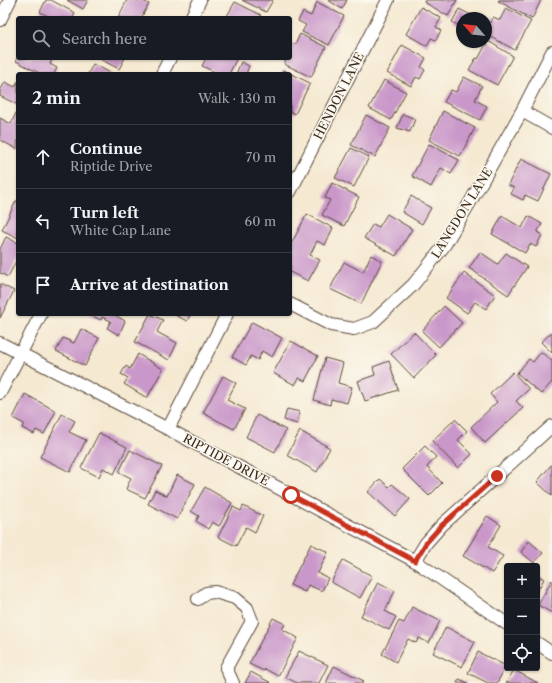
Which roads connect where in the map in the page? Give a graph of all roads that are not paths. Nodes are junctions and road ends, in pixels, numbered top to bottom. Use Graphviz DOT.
graph roads {
  1 [pos="10,0"];
  2 [pos="200,0"];
  3 [pos="388,0"];
  4 [pos="192,16"];
  5 [pos="0,20"];
  6 [pos="552,52"];
  7 [pos="169,60"];
  8 [pos="163,72"];
  9 [pos="522,110"];
  10 [pos="552,128"];
  11 [pos="292,188"];
  12 [pos="292,305"];
  13 [pos="40,316"];
  14 [pos="226,316"];
  15 [pos="0,343"];
  16 [pos="20,354"];
  17 [pos="0,393"];
  18 [pos="552,426"];
  19 [pos="168,429"];
  20 [pos="415,561"];
  21 [pos="198,599"];
  22 [pos="504,622"];
  23 [pos="540,646"];
  24 [pos="552,653"];
  25 [pos="233,683"];
  1 -- 5 [label="street"];
  2 -- 4 [label="street"];
  3 -- 11 [label="street, HENDON LANE"];
  6 -- 9 [label="street, LANGDON LANE"];
  7 -- 8 [label="street"];
  9 -- 10 [label="street"];
  9 -- 12 [label="street, LANGDON LANE"];
  13 -- 16 [label="street"];
  14 -- 19 [label="street"];
  15 -- 16 [label="street, RIPTIDE DRIVE"];
  16 -- 17 [label="street"];
  16 -- 19 [label="street, RIPTIDE DRIVE"];
  18 -- 20 [label="street"];
  19 -- 20 [label="street, RIPTIDE DRIVE"];
  20 -- 22 [label="street, RIPTIDE DRIVE"];
  21 -- 25 [label="street"];
  23 -- 24 [label="street"];
}
